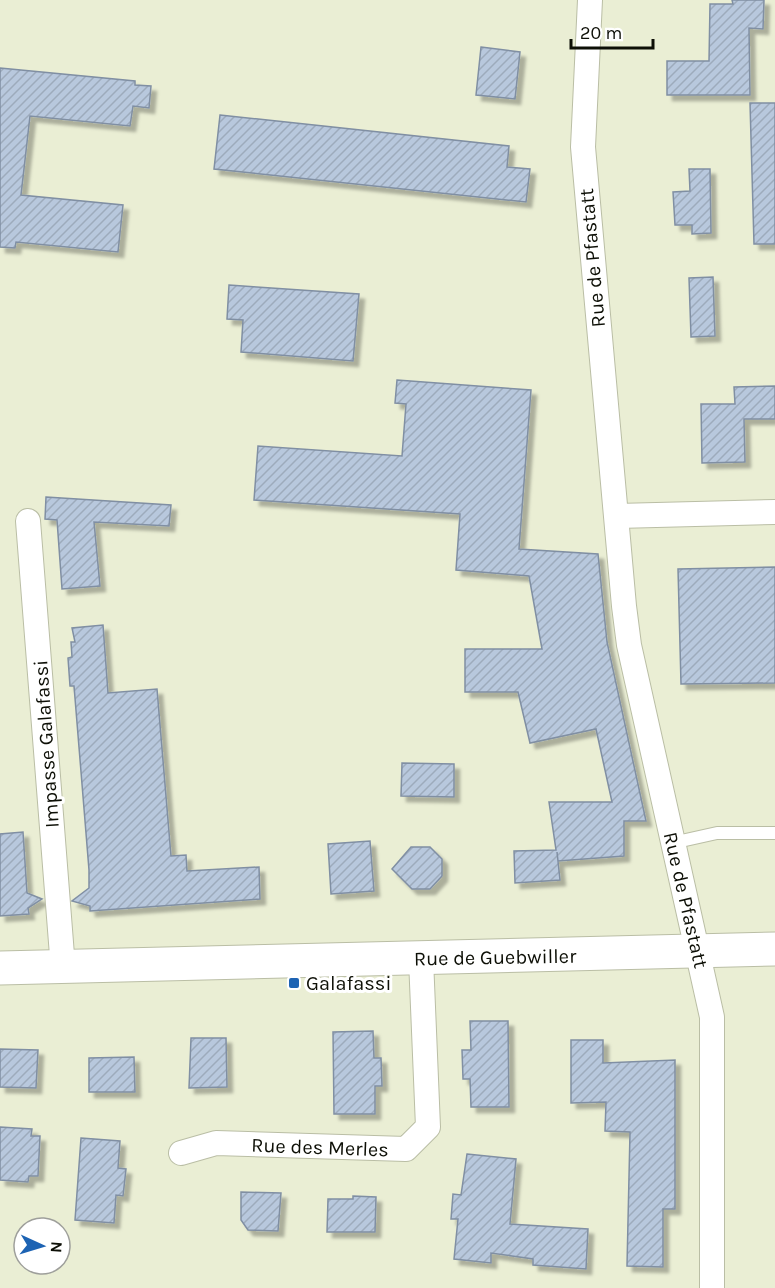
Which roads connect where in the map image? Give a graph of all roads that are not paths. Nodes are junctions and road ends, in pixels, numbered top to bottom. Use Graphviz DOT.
graph roads {
  1 [pos="590,0"];
  2 [pos="775,512"];
  3 [pos="617,516"];
  4 [pos="28,521"];
  5 [pos="775,833"];
  6 [pos="672,843"];
  7 [pos="775,949"];
  8 [pos="698,952"];
  9 [pos="421,959"];
  10 [pos="0,968"];
  11 [pos="63,968"];
  12 [pos="181,1153"];
  13 [pos="712,1288"];
  1 -- 3 [label="street, Rue de Pfastatt"];
  2 -- 3 [label="street"];
  3 -- 6 [label="street, Rue de Pfastatt"];
  4 -- 11 [label="street, Impasse Galafassi"];
  5 -- 6 [label="lane"];
  6 -- 8 [label="street, Rue de Pfastatt"];
  7 -- 8 [label="main road, Rue de Guebwiller"];
  8 -- 9 [label="main road, Rue de Guebwiller"];
  8 -- 13 [label="street, Rue de Pfastatt"];
  9 -- 11 [label="main road, Rue de Guebwiller"];
  9 -- 12 [label="street, Rue des Merles"];
  10 -- 11 [label="main road, Rue de Guebwiller"];
}
